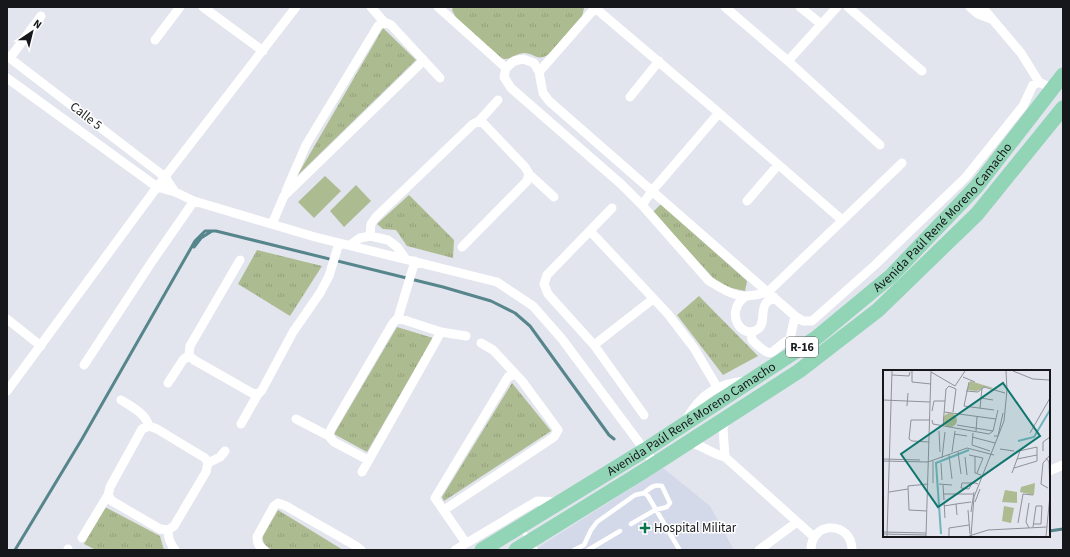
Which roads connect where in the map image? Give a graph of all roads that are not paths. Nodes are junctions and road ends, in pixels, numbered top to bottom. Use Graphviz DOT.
graph roads {
  1 [pos="180,7"];
  2 [pos="202,7"];
  3 [pos="296,7"];
  4 [pos="371,7"];
  5 [pos="594,7"];
  6 [pos="725,7"];
  7 [pos="800,7"];
  8 [pos="837,7"];
  9 [pos="848,7"];
  10 [pos="970,7"];
  11 [pos="982,7"];
  12 [pos="440,8"];
  13 [pos="41,16"];
  14 [pos="992,19"];
  15 [pos="384,22"];
  16 [pos="821,24"];
  17 [pos="155,40"];
  18 [pos="263,50"];
  19 [pos="8,57"];
  20 [pos="423,59"];
  21 [pos="659,61"];
  22 [pos="788,61"];
  23 [pos="506,68"];
  24 [pos="922,71"];
  25 [pos="539,72"];
  26 [pos="1063,75"];
  27 [pos="7,78"];
  28 [pos="440,78"];
  29 [pos="1046,86"];
  30 [pos="630,97"];
  31 [pos="498,100"];
  32 [pos="1063,108"];
  33 [pos="719,113"];
  34 [pos="479,121"];
  35 [pos="880,145"];
  36 [pos="902,163"];
  37 [pos="778,165"];
  38 [pos="529,174"];
  39 [pos="165,177"];
  40 [pos="971,182"];
  41 [pos="157,187"];
  42 [pos="652,191"];
  43 [pos="175,192"];
  44 [pos="284,196"];
  45 [pos="554,197"];
  46 [pos="990,197"];
  47 [pos="194,201"];
  48 [pos="747,201"];
  49 [pos="642,205"];
  50 [pos="612,208"];
  51 [pos="842,220"];
  52 [pos="272,224"];
  53 [pos="590,231"];
  54 [pos="370,236"];
  55 [pos="350,245"];
  56 [pos="337,247"];
  57 [pos="462,247"];
  58 [pos="405,258"];
  59 [pos="240,260"];
  60 [pos="415,261"];
  61 [pos="771,295"];
  62 [pos="746,296"];
  63 [pos="653,299"];
  64 [pos="795,316"];
  65 [pos="398,318"];
  66 [pos="7,320"];
  67 [pos="441,332"];
  68 [pos="752,332"];
  69 [pos="466,336"];
  70 [pos="481,342"];
  71 [pos="594,345"];
  72 [pos="793,345"];
  73 [pos="41,346"];
  74 [pos="189,355"];
  75 [pos="84,365"];
  76 [pos="515,374"];
  77 [pos="750,380"];
  78 [pos="168,382"];
  79 [pos="717,386"];
  80 [pos="7,390"];
  81 [pos="258,394"];
  82 [pos="121,400"];
  83 [pos="644,415"];
  84 [pos="727,418"];
  85 [pos="296,419"];
  86 [pos="241,424"];
  87 [pos="684,424"];
  88 [pos="149,426"];
  89 [pos="328,436"];
  90 [pos="689,442"];
  91 [pos="645,450"];
  92 [pos="225,451"];
  93 [pos="725,457"];
  94 [pos="368,460"];
  95 [pos="208,464"];
  96 [pos="655,464"];
  97 [pos="1063,465"];
  98 [pos="1050,471"];
  99 [pos="362,472"];
  100 [pos="644,493"];
  101 [pos="108,495"];
  102 [pos="560,502"];
  103 [pos="444,510"];
  104 [pos="655,510"];
  105 [pos="797,522"];
  106 [pos="631,524"];
  107 [pos="168,530"];
  108 [pos="620,531"];
  109 [pos="814,536"];
  110 [pos="82,538"];
  111 [pos="466,543"];
  112 [pos="519,543"];
  113 [pos="679,549"];
  114 [pos="175,550"];
  115 [pos="264,550"];
  116 [pos="360,550"];
  117 [pos="455,550"];
  118 [pos="482,550"];
  119 [pos="574,550"];
  120 [pos="588,550"];
  121 [pos="759,550"];
  122 [pos="811,550"];
  123 [pos="852,550"];
  1 -- 17 [label="street"];
  2 -- 18 [label="street"];
  3 -- 18 [label="street"];
  4 -- 15 [label="street"];
  5 -- 21 [label="street"];
  5 -- 25 [label="street"];
  6 -- 22 [label="street"];
  7 -- 16 [label="street"];
  8 -- 16 [label="street"];
  9 -- 24 [label="street"];
  10 -- 14 [label="street"];
  11 -- 14 [label="street"];
  12 -- 23 [label="street"];
  13 -- 19 [label="street"];
  14 -- 29 [label="street"];
  15 -- 20 [label="street"];
  15 -- 44 [label="street"];
  16 -- 22 [label="street"];
  18 -- 39 [label="street"];
  19 -- 39 [label="street, Calle 5"];
  20 -- 28 [label="street"];
  20 -- 44 [label="street"];
  21 -- 30 [label="street"];
  21 -- 33 [label="street"];
  22 -- 35 [label="street"];
  23 -- 25 [label="street"];
  23 -- 49 [label="street"];
  25 -- 42 [label="street"];
  26 -- 29 [label="main road, Avenida Paúl René Moreno Camacho / R-16"];
  27 -- 41 [label="street, Calle 5"];
  29 -- 40 [label="main road, Avenida Paúl René Moreno Camacho / R-16"];
  31 -- 34 [label="street"];
  32 -- 46 [label="main road, Avenida Paúl René Moreno Camacho / R-16"];
  33 -- 37 [label="street"];
  33 -- 42 [label="street"];
  34 -- 38 [label="street"];
  34 -- 54 [label="street"];
  36 -- 51 [label="street"];
  37 -- 48 [label="street"];
  37 -- 51 [label="street"];
  38 -- 45 [label="street"];
  38 -- 57 [label="street"];
  39 -- 41 [label="street"];
  39 -- 43 [label="street, Calle 5"];
  40 -- 46 [label="street"];
  40 -- 64 [label="street"];
  40 -- 72 [label="main road, Avenida Paúl René Moreno Camacho / R-16"];
  41 -- 43 [label="street"];
  41 -- 73 [label="street"];
  42 -- 49 [label="street"];
  42 -- 61 [label="street"];
  43 -- 47 [label="street"];
  44 -- 52 [label="street"];
  46 -- 84 [label="main road, Avenida Paúl René Moreno Camacho / R-16"];
  47 -- 52 [label="street"];
  47 -- 75 [label="street"];
  49 -- 62 [label="street"];
  50 -- 53 [label="street"];
  51 -- 61 [label="street"];
  52 -- 56 [label="street"];
  53 -- 63 [label="street"];
  53 -- 71 [label="street"];
  54 -- 55 [label="street"];
  54 -- 58 [label="street"];
  55 -- 56 [label="street"];
  55 -- 58 [label="street"];
  56 -- 81 [label="street"];
  58 -- 60 [label="street"];
  59 -- 74 [label="street"];
  60 -- 65 [label="street"];
  60 -- 91 [label="street"];
  61 -- 62 [label="street"];
  61 -- 64 [label="street"];
  61 -- 68 [label="street"];
  62 -- 68 [label="street"];
  63 -- 71 [label="street"];
  63 -- 79 [label="street"];
  64 -- 72 [label="street"];
  65 -- 67 [label="street"];
  65 -- 89 [label="street"];
  66 -- 73 [label="street"];
  67 -- 69 [label="street"];
  67 -- 94 [label="street"];
  68 -- 72 [label="street"];
  70 -- 76 [label="street"];
  71 -- 83 [label="street"];
  72 -- 77 [label="main road, Avenida Paúl René Moreno Camacho / R-16"];
  73 -- 80 [label="street"];
  74 -- 78 [label="street"];
  74 -- 81 [label="street"];
  76 -- 103 [label="street"];
  76 -- 103 [label="street"];
  77 -- 79 [label="street"];
  77 -- 87 [label="main road, Avenida Paúl René Moreno Camacho / R-16"];
  79 -- 87 [label="street"];
  81 -- 86 [label="street"];
  82 -- 88 [label="street"];
  84 -- 90 [label="main road, Avenida Paúl René Moreno Camacho / R-16"];
  84 -- 93 [label="street"];
  85 -- 89 [label="street"];
  87 -- 91 [label="main road, Avenida Paúl René Moreno Camacho / R-16"];
  88 -- 95 [label="street"];
  88 -- 101 [label="street"];
  89 -- 94 [label="street"];
  90 -- 93 [label="street"];
  90 -- 96 [label="main road, Avenida Paúl René Moreno Camacho / R-16"];
  91 -- 96 [label="street"];
  91 -- 102 [label="main road, Avenida Paúl René Moreno Camacho / R-16"];
  92 -- 95 [label="street"];
  93 -- 105 [label="street"];
  94 -- 99 [label="street"];
  95 -- 107 [label="street"];
  96 -- 112 [label="main road, Avenida Paúl René Moreno Camacho / R-16"];
  97 -- 98 [label="street"];
  100 -- 104 [label="lane"];
  100 -- 104 [label="lane"];
  100 -- 119 [label="lane"];
  101 -- 107 [label="street"];
  101 -- 110 [label="street"];
  102 -- 111 [label="street"];
  102 -- 112 [label="main road, Avenida Paúl René Moreno Camacho / R-16"];
  103 -- 111 [label="street"];
  104 -- 106 [label="lane"];
  104 -- 113 [label="lane"];
  105 -- 109 [label="street"];
  105 -- 121 [label="street"];
  107 -- 114 [label="street"];
  108 -- 120 [label="lane"];
  109 -- 122 [label="street"];
  109 -- 123 [label="street"];
  111 -- 117 [label="street"];
  112 -- 118 [label="main road, Avenida Paúl René Moreno Camacho / R-16"];
  115 -- 116 [label="street"];
}
